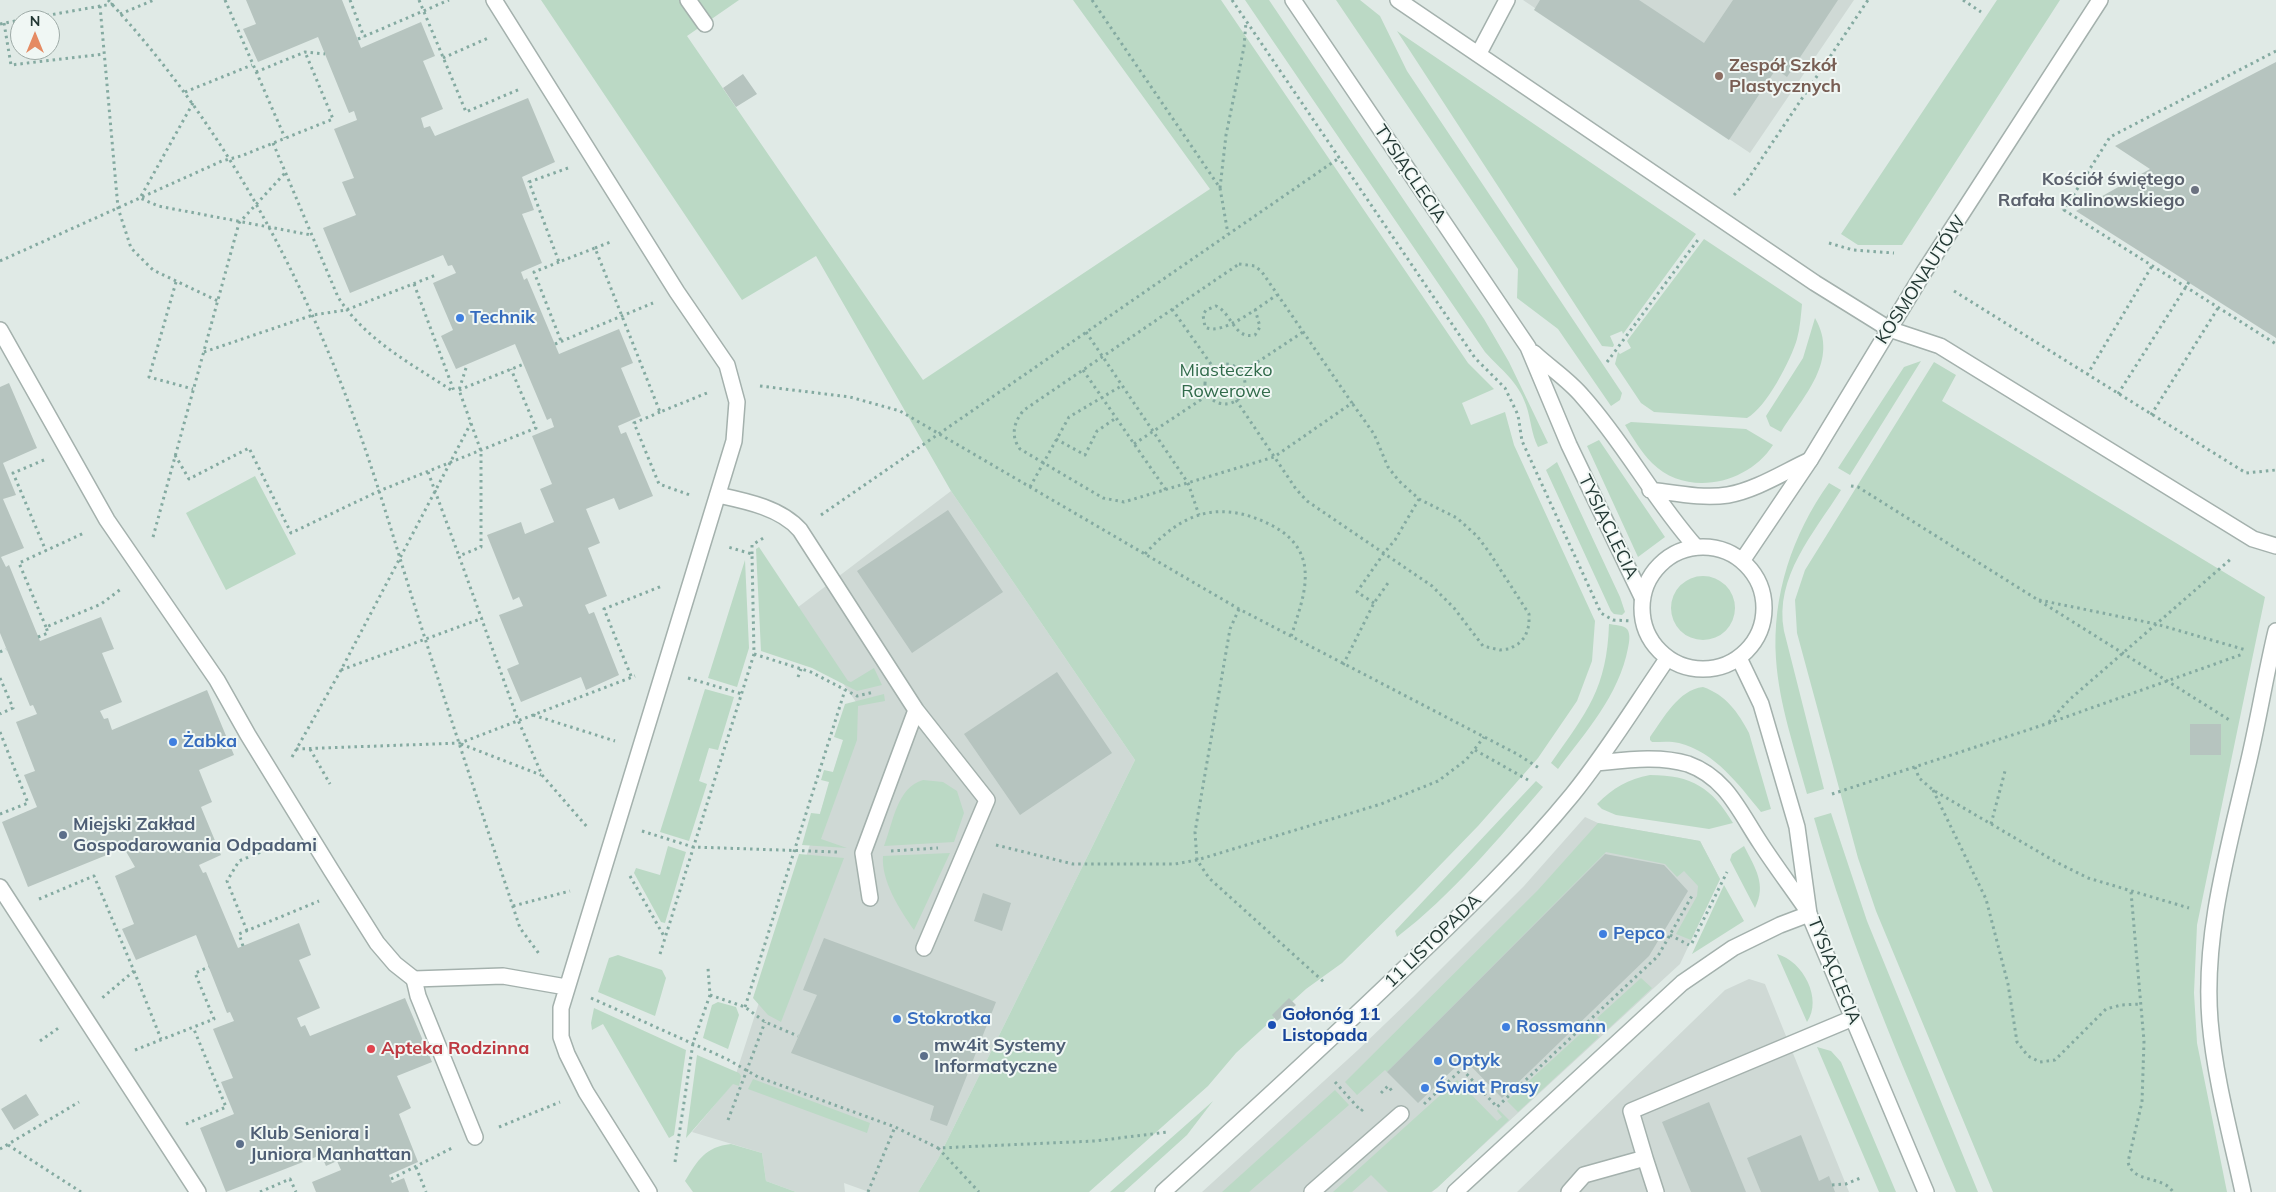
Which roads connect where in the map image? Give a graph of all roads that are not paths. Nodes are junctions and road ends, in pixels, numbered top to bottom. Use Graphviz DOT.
graph roads {
  1 [pos="494,0"];
  2 [pos="688,0"];
  3 [pos="1293,0"];
  4 [pos="1398,0"];
  5 [pos="1507,0"];
  6 [pos="2100,0"];
  7 [pos="704,24"];
  8 [pos="1479,53"];
  9 [pos="1889,329"];
  10 [pos="0,330"];
  11 [pos="1528,347"];
  12 [pos="1810,460"];
  13 [pos="1650,490"];
  14 [pos="716,499"];
  15 [pos="2276,546"];
  16 [pos="1696,547"];
  17 [pos="1742,561"];
  18 [pos="1642,597"];
  19 [pos="2276,631"];
  20 [pos="1739,658"];
  21 [pos="1668,659"];
  22 [pos="916,710"];
  23 [pos="1597,763"];
  24 [pos="0,887"];
  25 [pos="870,898"];
  26 [pos="1809,914"];
  27 [pos="924,948"];
  28 [pos="414,979"];
  29 [pos="566,987"];
  30 [pos="1853,1018"];
  31 [pos="1401,1114"];
  32 [pos="475,1136"];
  33 [pos="1645,1158"];
  34 [pos="198,1192"];
  35 [pos="649,1192"];
  36 [pos="1163,1192"];
  37 [pos="1312,1192"];
  38 [pos="1456,1192"];
  39 [pos="1569,1192"];
  40 [pos="1656,1192"];
  41 [pos="1926,1192"];
  42 [pos="2243,1192"];
  1 -- 14 [label="street"];
  2 -- 7 [label="street"];
  3 -- 11 [label="street, TYSIĄCLECIA"];
  4 -- 8 [label="street"];
  5 -- 8 [label="street"];
  6 -- 9 [label="street, KOSMONAUTÓW"];
  8 -- 9 [label="street"];
  9 -- 12 [label="street, KOSMONAUTÓW"];
  9 -- 15 [label="street"];
  10 -- 28 [label="street"];
  11 -- 13 [label="street, TYSIĄCLECIA"];
  11 -- 18 [label="street, TYSIĄCLECIA"];
  12 -- 13 [label="street"];
  12 -- 17 [label="street, KOSMONAUTÓW"];
  13 -- 16 [label="street, TYSIĄCLECIA"];
  14 -- 22 [label="street"];
  14 -- 29 [label="street"];
  16 -- 17 [label="street"];
  16 -- 18 [label="street"];
  17 -- 20 [label="street"];
  18 -- 21 [label="street"];
  19 -- 42 [label="street"];
  20 -- 21 [label="street"];
  20 -- 26 [label="street, TYSIĄCLECIA"];
  21 -- 23 [label="street, 11 LISTOPADA"];
  22 -- 25 [label="street"];
  22 -- 27 [label="street"];
  23 -- 26 [label="street"];
  23 -- 36 [label="street, 11 LISTOPADA"];
  24 -- 34 [label="street"];
  26 -- 30 [label="street, TYSIĄCLECIA"];
  26 -- 38 [label="street"];
  28 -- 29 [label="street"];
  28 -- 32 [label="street"];
  29 -- 35 [label="street"];
  30 -- 33 [label="street"];
  30 -- 41 [label="street, TYSIĄCLECIA"];
  31 -- 37 [label="street"];
  33 -- 39 [label="street"];
  33 -- 40 [label="street"];
}
